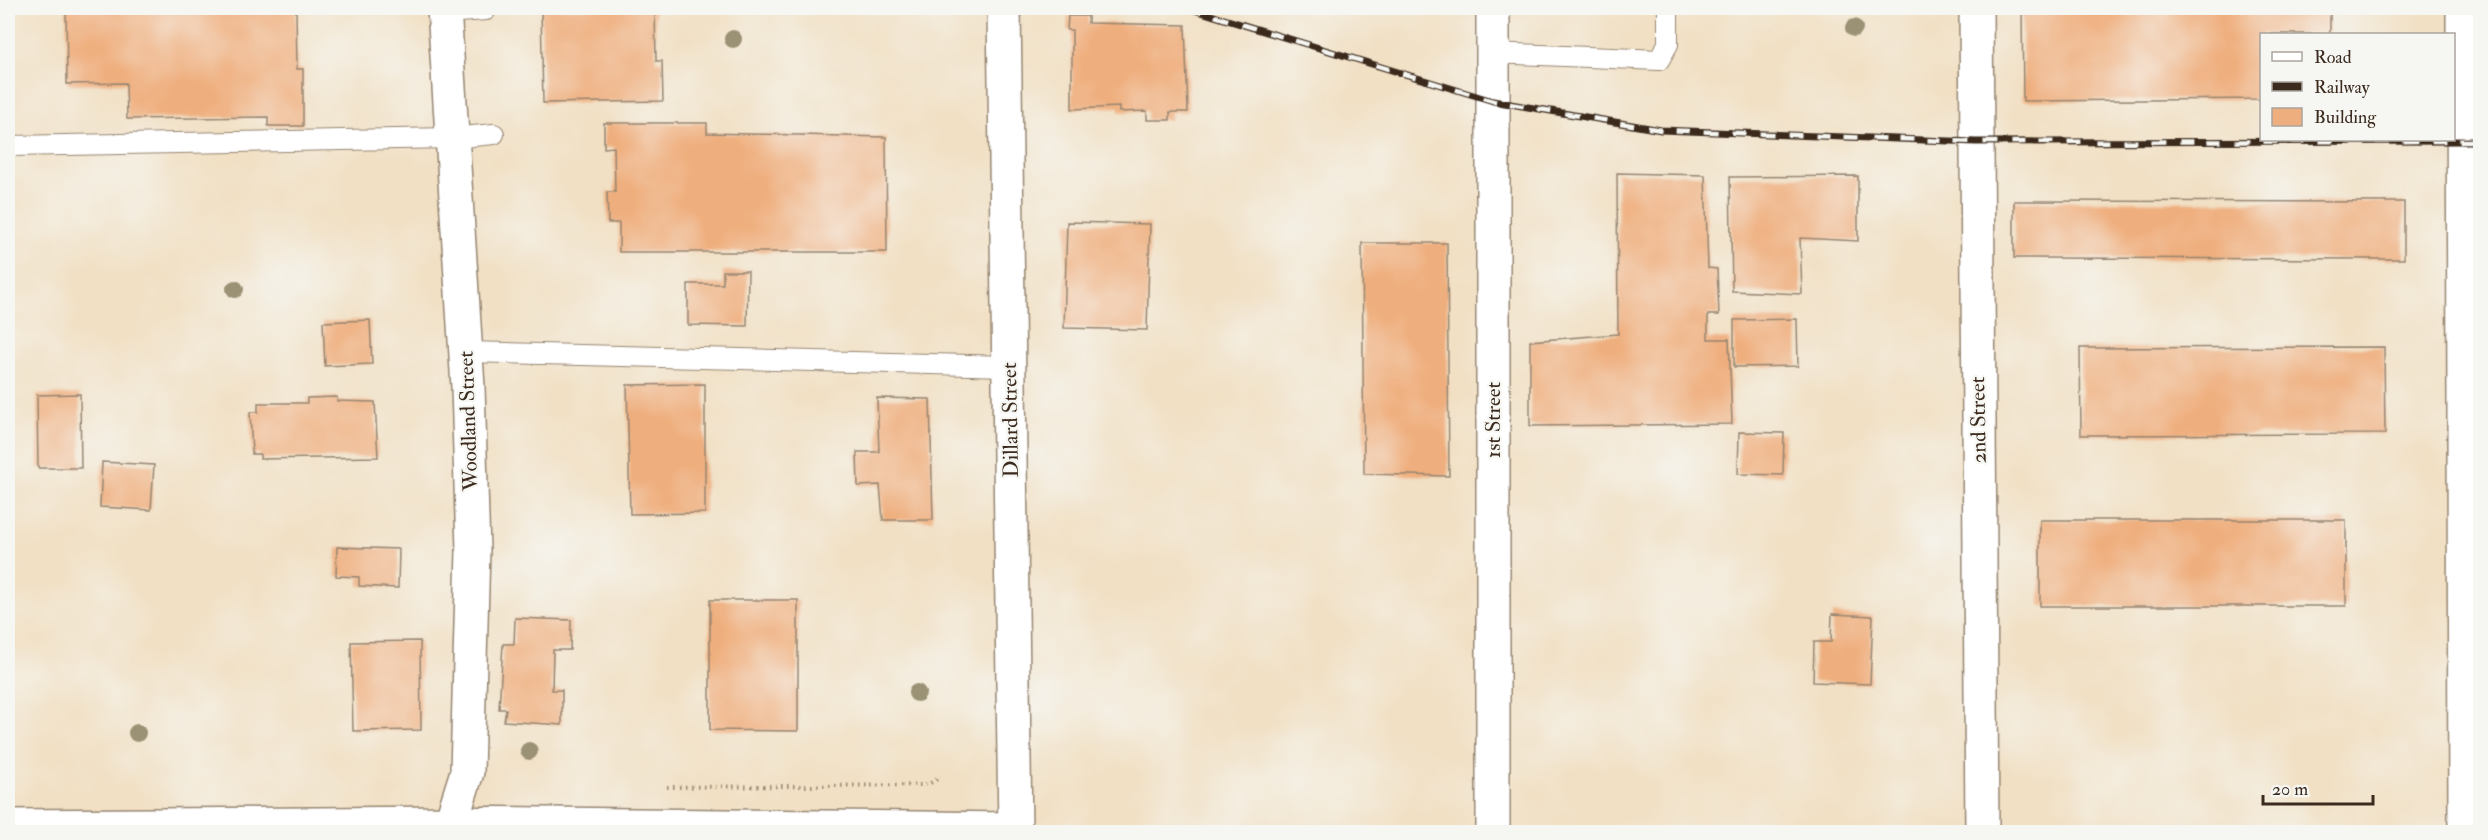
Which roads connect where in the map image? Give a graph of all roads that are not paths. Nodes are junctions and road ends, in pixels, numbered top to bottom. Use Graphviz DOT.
graph roads {
  1 [pos="1004,8"];
  2 [pos="1492,8"];
  3 [pos="1668,8"];
  4 [pos="1976,8"];
  5 [pos="2463,8"];
  6 [pos="445,10"];
  7 [pos="486,10"];
  8 [pos="2472,50"];
  9 [pos="1493,53"];
  10 [pos="494,134"];
  11 [pos="452,138"];
  12 [pos="8,146"];
  13 [pos="466,351"];
  14 [pos="1009,366"];
  15 [pos="8,826"];
  16 [pos="450,828"];
  17 [pos="1015,831"];
  18 [pos="1493,832"];
  19 [pos="1982,832"];
  20 [pos="2465,832"];
  1 -- 14 [label="street, Dillard Street"];
  2 -- 9 [label="street, 1st Street"];
  3 -- 9 [label="lane"];
  4 -- 19 [label="street, 2nd Street"];
  5 -- 8 [label="street"];
  6 -- 7 [label="lane"];
  6 -- 11 [label="street, Woodland Street"];
  8 -- 20 [label="street"];
  9 -- 18 [label="street, 1st Street"];
  10 -- 11 [label="lane"];
  11 -- 12 [label="lane"];
  11 -- 13 [label="street, Woodland Street"];
  13 -- 14 [label="lane"];
  13 -- 16 [label="street, Woodland Street"];
  14 -- 17 [label="street, Dillard Street"];
  15 -- 16 [label="street"];
  16 -- 17 [label="street"];
}
